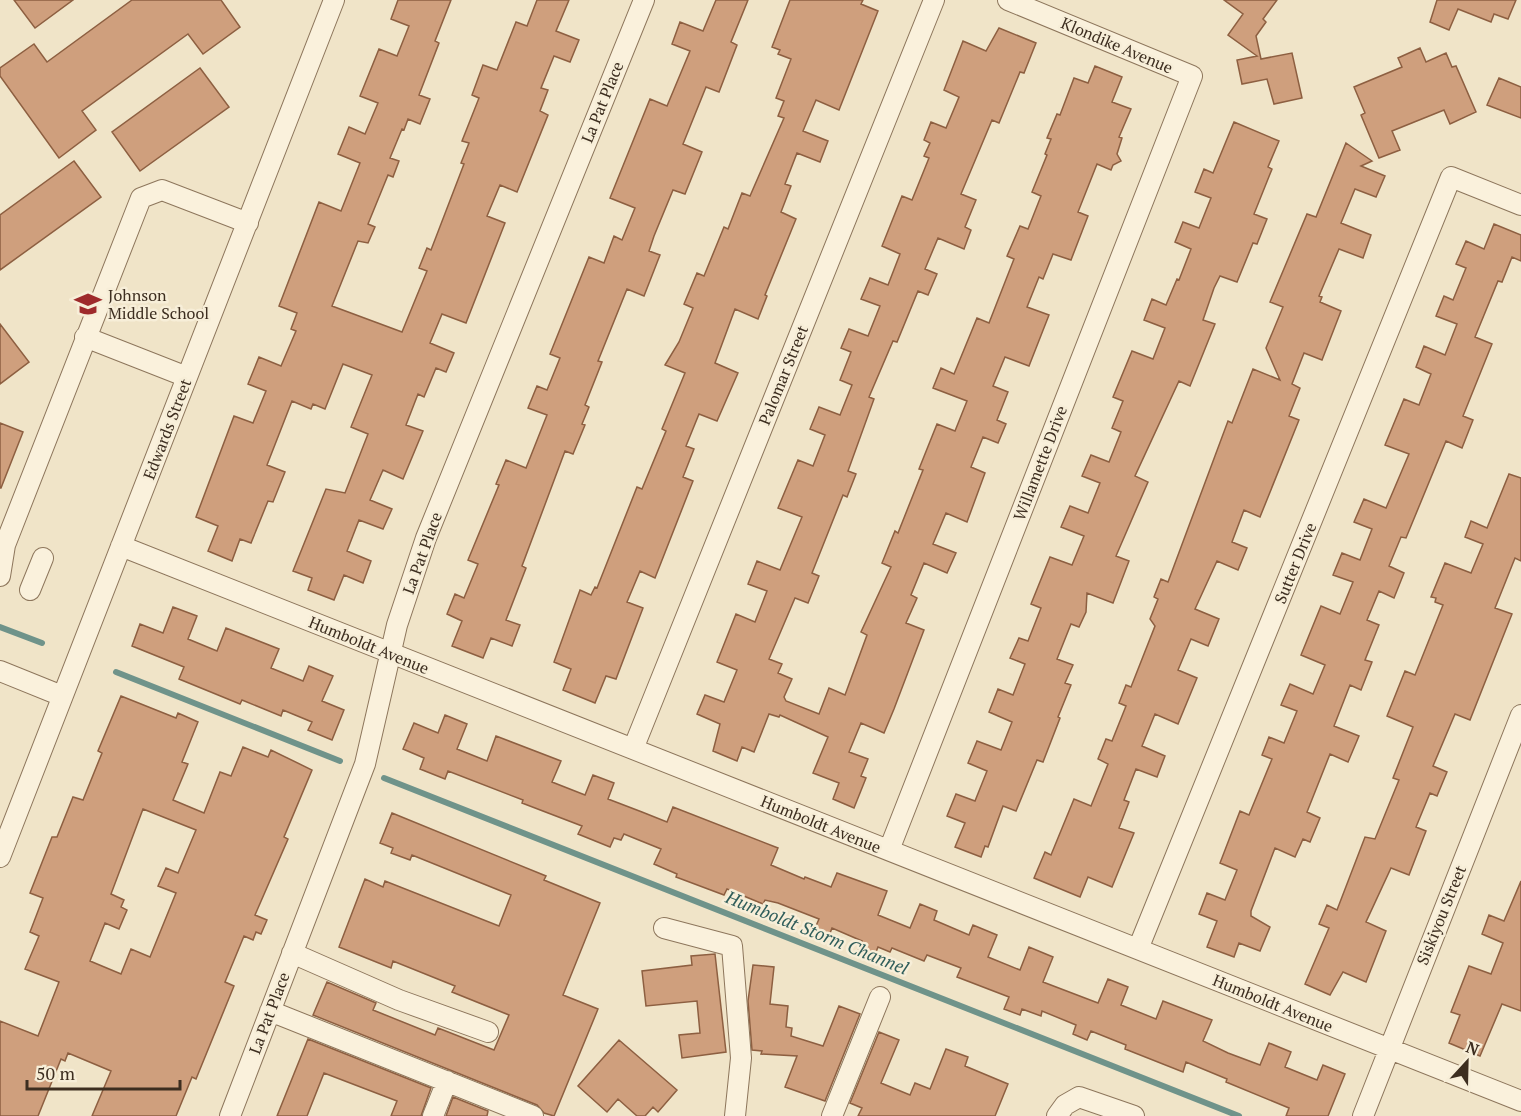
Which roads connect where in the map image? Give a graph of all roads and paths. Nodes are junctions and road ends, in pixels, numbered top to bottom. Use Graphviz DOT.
graph roads {
  1 [pos="334,0"];
  2 [pos="644,0"];
  3 [pos="934,0"];
  4 [pos="1008,0"];
  5 [pos="1192,76"];
  6 [pos="1521,205"];
  7 [pos="248,223"];
  8 [pos="86,338"];
  9 [pos="187,377"];
  10 [pos="121,546"];
  11 [pos="43,558"];
  12 [pos="0,576"];
  13 [pos="30,590"];
  14 [pos="390,653"];
  15 [pos="0,671"];
  16 [pos="62,696"];
  17 [pos="1521,715"];
  18 [pos="633,749"];
  19 [pos="2,844"];
  20 [pos="889,850"];
  21 [pos="664,928"];
  22 [pos="1138,949"];
  23 [pos="292,953"];
  24 [pos="880,998"];
  25 [pos="270,1011"];
  26 [pos="488,1032"];
  27 [pos="1388,1048"];
  28 [pos="447,1081"];
  29 [pos="1521,1101"];
  30 [pos="499,1109"];
  31 [pos="234,1115"];
  32 [pos="738,1115"];
  33 [pos="433,1116"];
  34 [pos="533,1116"];
  35 [pos="832,1116"];
  36 [pos="1057,1116"];
  37 [pos="1134,1116"];
  38 [pos="1363,1116"];
  1 -- 7 [label="street, Edwards Street"];
  2 -- 14 [label="street, La Pat Place"];
  3 -- 18 [label="street, Palomar Street"];
  4 -- 5 [label="street, Klondike Avenue"];
  5 -- 20 [label="street, Willamette Drive"];
  6 -- 22 [label="street, Sutter Drive"];
  7 -- 8 [label="street"];
  7 -- 9 [label="street, Edwards Street"];
  8 -- 9 [label="street"];
  8 -- 12 [label="street"];
  9 -- 10 [label="street, Edwards Street"];
  10 -- 14 [label="street, Humboldt Avenue"];
  10 -- 16 [label="street, Edwards Street"];
  11 -- 13 [label="street"];
  14 -- 18 [label="street, Humboldt Avenue"];
  14 -- 23 [label="street, La Pat Place"];
  15 -- 16 [label="street"];
  16 -- 19 [label="street, Edwards Street"];
  17 -- 27 [label="street, Siskiyou Street"];
  18 -- 20 [label="street, Humboldt Avenue"];
  20 -- 22 [label="street, Humboldt Avenue"];
  21 -- 32 [label="street"];
  22 -- 27 [label="street, Humboldt Avenue"];
  23 -- 25 [label="street, La Pat Place"];
  23 -- 26 [label="street"];
  24 -- 35 [label="street"];
  25 -- 28 [label="street"];
  25 -- 31 [label="street, La Pat Place"];
  27 -- 29 [label="street, Humboldt Avenue"];
  27 -- 38 [label="street, Siskiyou Street"];
  28 -- 30 [label="street"];
  28 -- 33 [label="street"];
  30 -- 34 [label="street"];
  36 -- 37 [label="street"];
}
